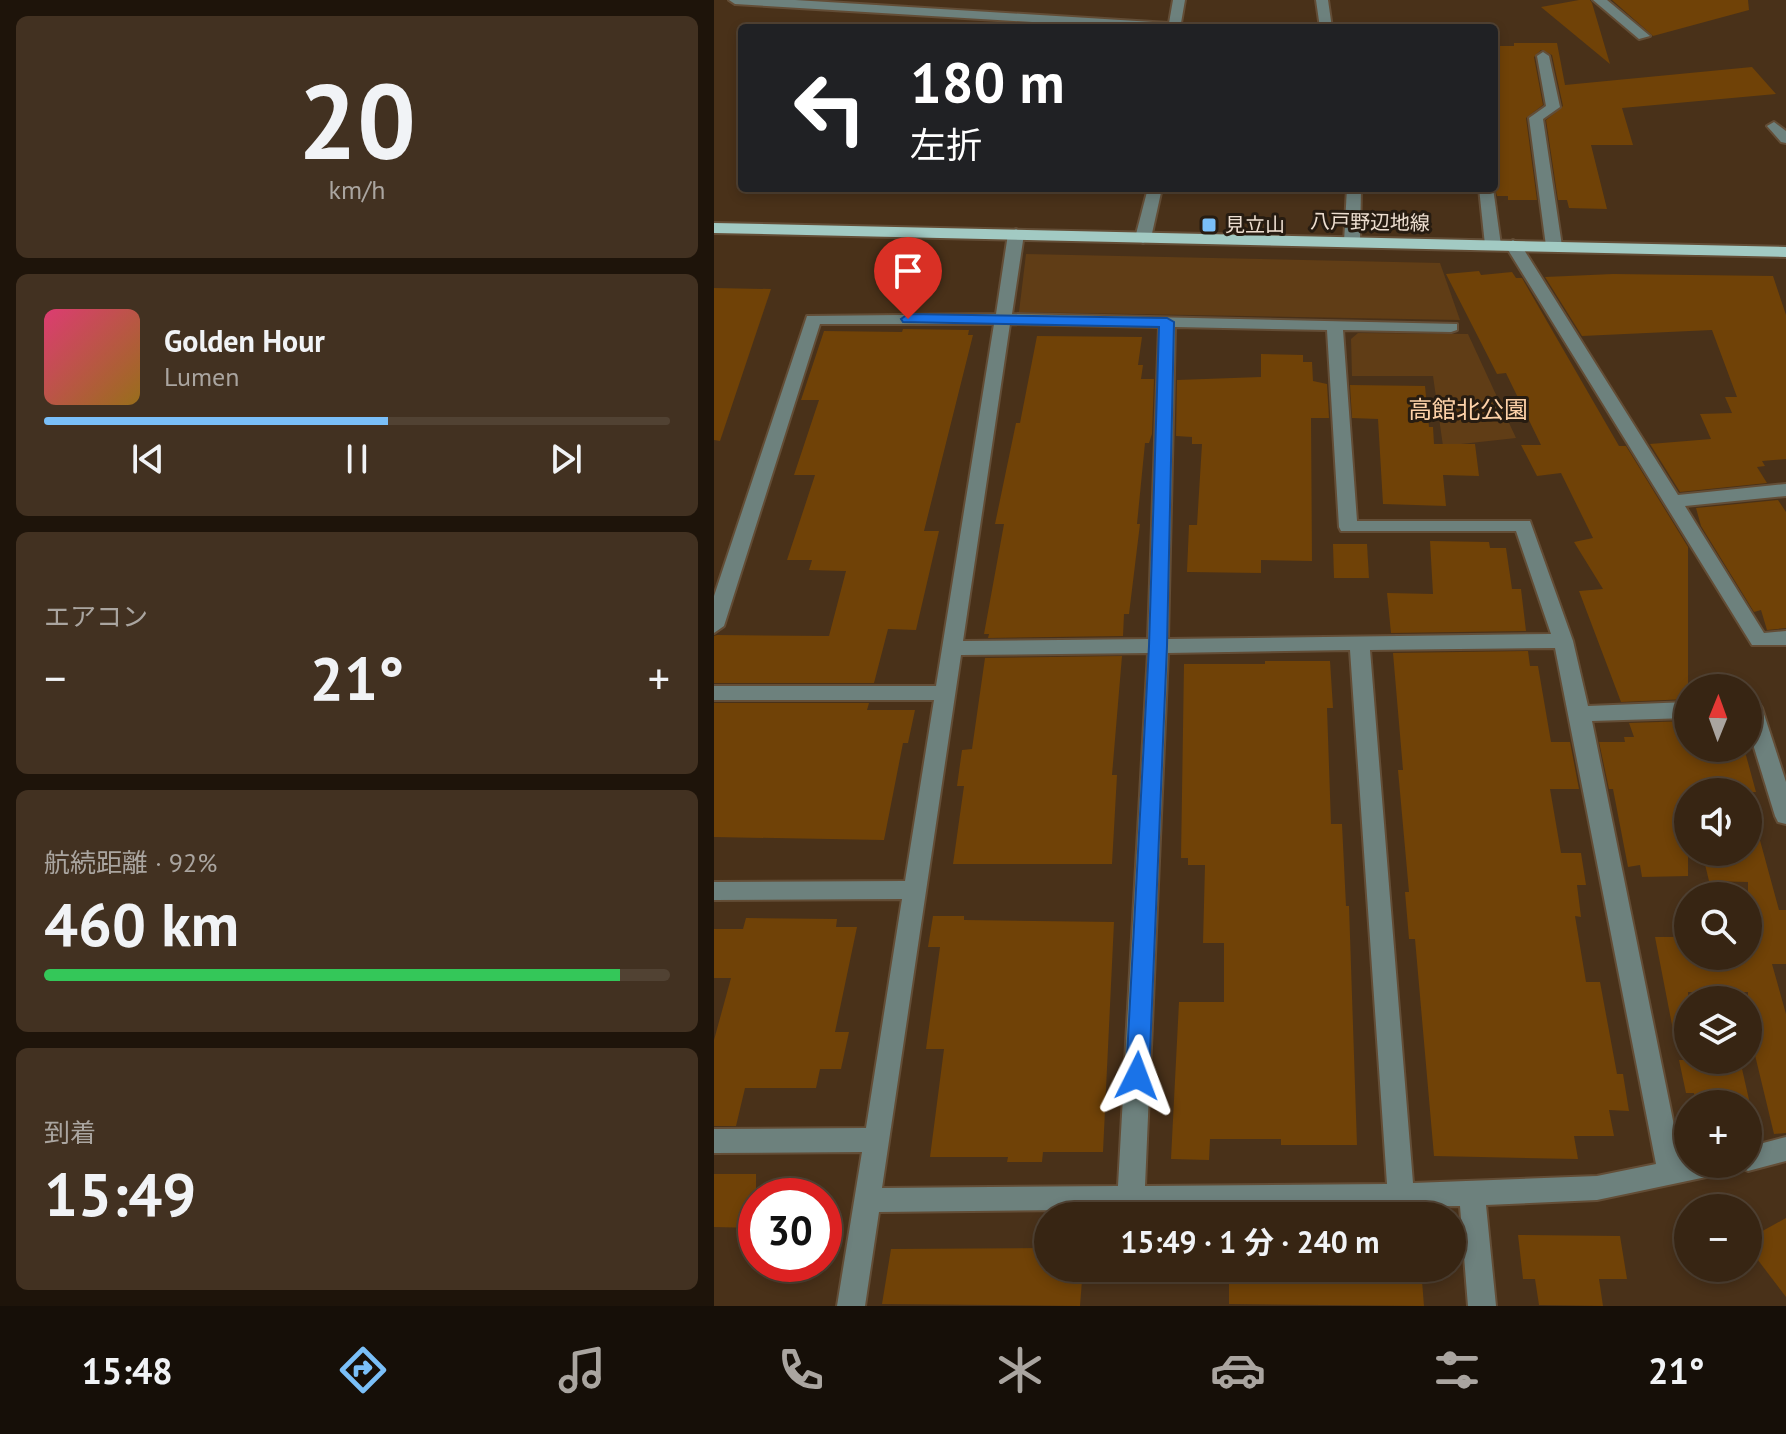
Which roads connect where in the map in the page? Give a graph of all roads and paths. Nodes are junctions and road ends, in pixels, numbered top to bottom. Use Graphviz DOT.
graph roads {
  1 [pos="735,0"];
  2 [pos="1179,0"];
  3 [pos="1322,0"];
  4 [pos="1599,0"];
  5 [pos="915,6"];
  6 [pos="1140,24"];
  7 [pos="1176,24"];
  8 [pos="1325,24"];
  9 [pos="1644,36"];
  10 [pos="1543,56"];
  11 [pos="1774,126"];
  12 [pos="1786,139"];
  13 [pos="1154,192"];
  14 [pos="1354,192"];
  15 [pos="1486,192"];
  16 [pos="714,228"];
  17 [pos="1016,234"];
  18 [pos="1143,238"];
  19 [pos="1352,242"];
  20 [pos="1493,245"];
  21 [pos="1513,245"];
  22 [pos="1554,246"];
  23 [pos="1786,252"];
  24 [pos="1003,319"];
  25 [pos="1167,322"];
  26 [pos="1335,327"];
  27 [pos="1451,327"];
  28 [pos="1786,490"];
  29 [pos="1673,501"];
  30 [pos="714,626"];
  31 [pos="1786,638"];
  32 [pos="1563,641"];
  33 [pos="1360,645"];
  34 [pos="1158,646"];
  35 [pos="951,648"];
  36 [pos="714,693"];
  37 [pos="943,693"];
  38 [pos="1674,711"];
  39 [pos="1580,714"];
  40 [pos="1762,740"];
  41 [pos="1786,816"];
  42 [pos="915,890"];
  43 [pos="714,891"];
  44 [pos="875,1140"];
  45 [pos="714,1141"];
  46 [pos="1786,1149"];
  47 [pos="1762,1155"];
  48 [pos="1674,1173"];
  49 [pos="1671,1174"];
  50 [pos="1472,1194"];
  51 [pos="1401,1196"];
  52 [pos="1131,1198"];
  53 [pos="869,1200"];
  54 [pos="851,1306"];
  55 [pos="1482,1306"];
  1 -- 5 [label="street"];
  2 -- 7 [label="street"];
  3 -- 8 [label="street"];
  4 -- 9 [label="street"];
  5 -- 6 [label="street"];
  10 -- 22 [label="street"];
  11 -- 12 [label="street"];
  13 -- 18 [label="street"];
  14 -- 19 [label="street"];
  15 -- 20 [label="street"];
  16 -- 17 [label="main road, 八戸野辺地線"];
  17 -- 18 [label="main road, 八戸野辺地線"];
  17 -- 24 [label="street"];
  18 -- 19 [label="main road, 八戸野辺地線"];
  19 -- 20 [label="main road, 八戸野辺地線"];
  20 -- 21 [label="main road, 八戸野辺地線"];
  21 -- 22 [label="main road, 八戸野辺地線"];
  21 -- 29 [label="street"];
  22 -- 23 [label="main road, 八戸野辺地線"];
  24 -- 25 [label="street"];
  24 -- 30 [label="street"];
  24 -- 35 [label="street"];
  25 -- 26 [label="street"];
  25 -- 34 [label="street"];
  26 -- 27 [label="street"];
  26 -- 32 [label="street"];
  28 -- 29 [label="street"];
  29 -- 31 [label="street"];
  32 -- 33 [label="street"];
  32 -- 39 [label="street"];
  33 -- 34 [label="street"];
  33 -- 51 [label="street"];
  34 -- 35 [label="street"];
  34 -- 52 [label="street"];
  35 -- 37 [label="street"];
  36 -- 37 [label="street"];
  37 -- 42 [label="street"];
  38 -- 39 [label="street"];
  39 -- 49 [label="street"];
  40 -- 41 [label="street"];
  42 -- 43 [label="street"];
  42 -- 44 [label="street"];
  44 -- 45 [label="street"];
  44 -- 53 [label="street"];
  46 -- 47 [label="street"];
  48 -- 49 [label="street"];
  49 -- 50 [label="street"];
  50 -- 51 [label="street"];
  50 -- 55 [label="street"];
  51 -- 52 [label="street"];
  52 -- 53 [label="street"];
  53 -- 54 [label="street"];
}
